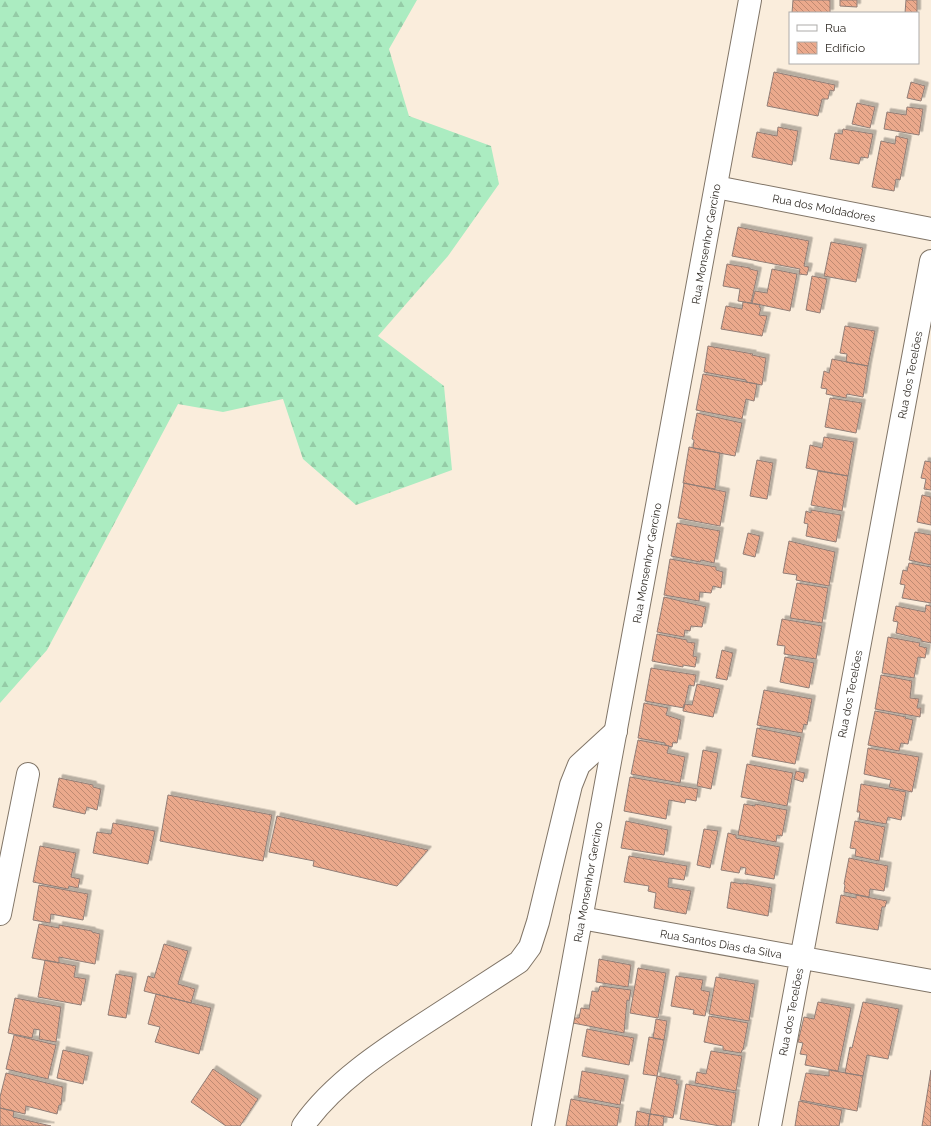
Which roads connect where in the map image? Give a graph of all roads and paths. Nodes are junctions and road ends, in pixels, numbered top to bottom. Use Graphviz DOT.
graph roads {
  1 [pos="750,0"];
  2 [pos="716,188"];
  3 [pos="931,229"];
  4 [pos="931,261"];
  5 [pos="616,731"];
  6 [pos="28,774"];
  7 [pos="0,914"];
  8 [pos="582,918"];
  9 [pos="801,958"];
  10 [pos="931,981"];
  11 [pos="303,1126"];
  12 [pos="543,1126"];
  13 [pos="770,1126"];
  1 -- 2 [label="street, Rua Monsenhor Gercino"];
  2 -- 3 [label="street, Rua dos Moldadores"];
  2 -- 5 [label="street, Rua Monsenhor Gercino"];
  4 -- 9 [label="street, Rua dos Tecelões"];
  5 -- 8 [label="street, Rua Monsenhor Gercino"];
  5 -- 11 [label="street"];
  6 -- 7 [label="street"];
  8 -- 9 [label="street, Rua Santos Dias da Silva"];
  8 -- 12 [label="street, Rua Monsenhor Gercino"];
  9 -- 10 [label="street, Rua Santos Dias da Silva"];
  9 -- 13 [label="street, Rua dos Tecelões"];
}
